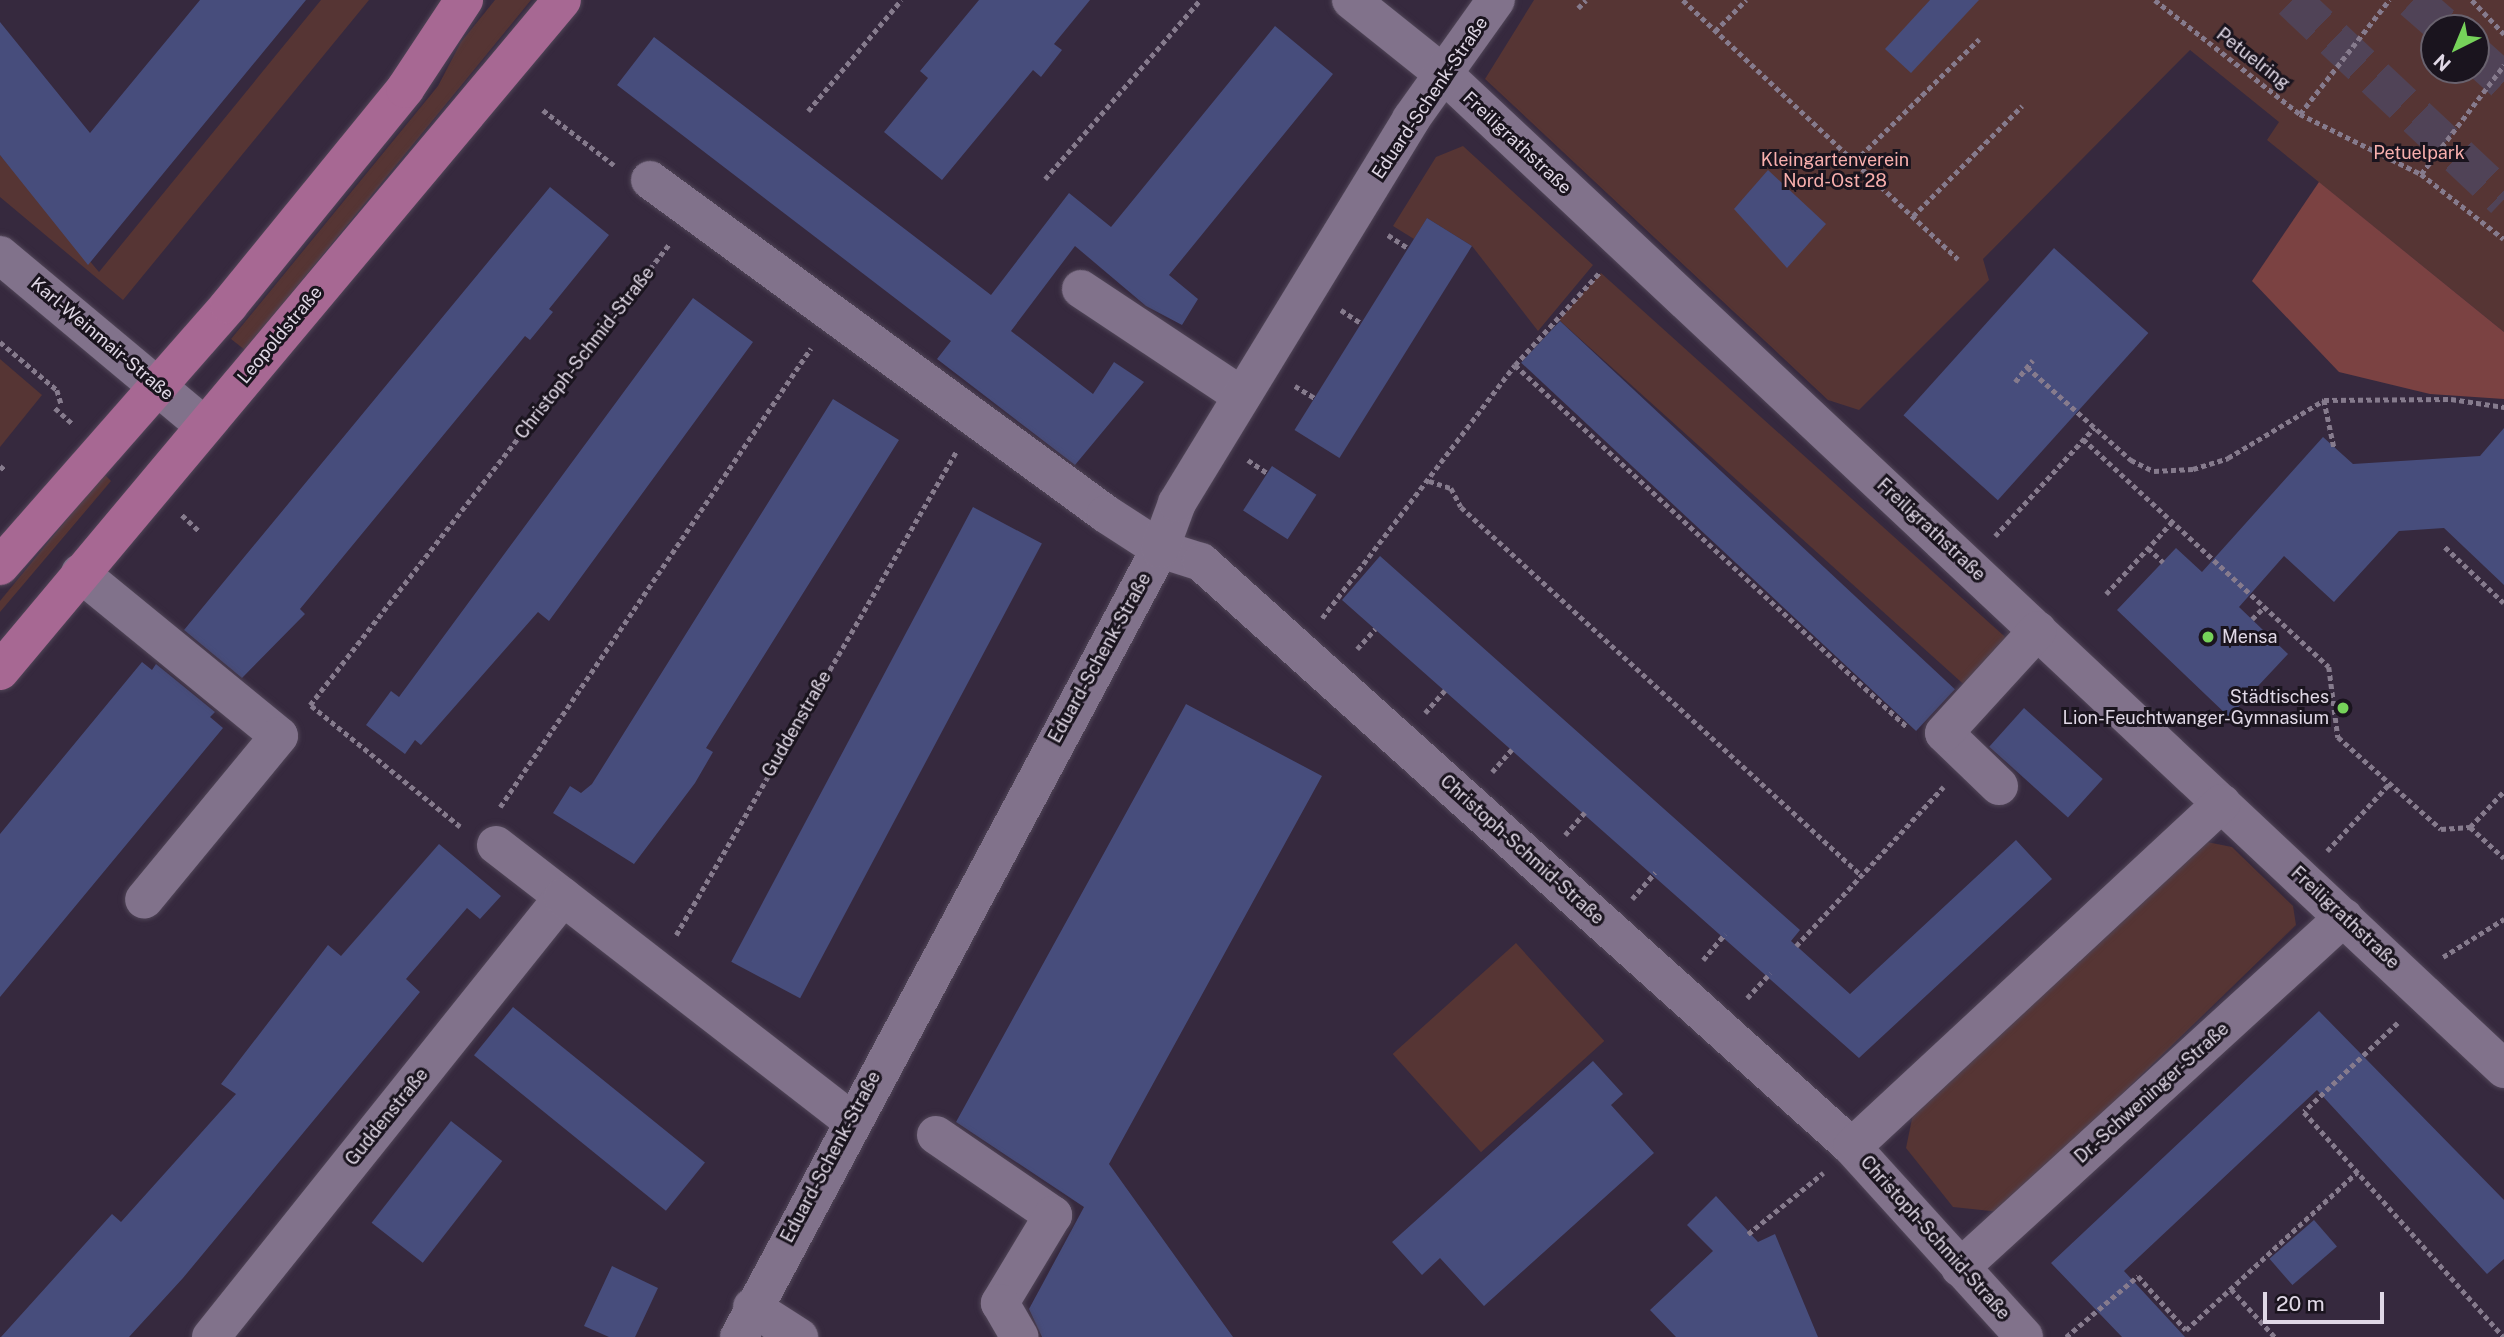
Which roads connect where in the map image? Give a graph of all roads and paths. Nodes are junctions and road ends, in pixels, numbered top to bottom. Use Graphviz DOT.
graph roads {
  1 [pos="464,0"];
  2 [pos="562,0"];
  3 [pos="901,0"];
  4 [pos="1200,0"];
  5 [pos="1350,0"];
  6 [pos="1496,0"];
  7 [pos="1587,0"];
  8 [pos="1683,0"];
  9 [pos="1746,0"];
  10 [pos="2155,0"];
  11 [pos="2389,0"];
  12 [pos="2472,0"];
  13 [pos="1578,8"];
  14 [pos="1715,31"];
  15 [pos="2504,34"];
  16 [pos="1979,39"];
  17 [pos="2504,65"];
  18 [pos="1446,76"];
  19 [pos="2022,106"];
  20 [pos="543,110"];
  21 [pos="808,111"];
  22 [pos="2300,114"];
  23 [pos="1855,161"];
  24 [pos="2421,174"];
  25 [pos="1045,179"];
  26 [pos="650,180"];
  27 [pos="695,212"];
  28 [pos="1913,216"];
  29 [pos="1380,229"];
  30 [pos="2504,239"];
  31 [pos="1625,244"];
  32 [pos="1408,248"];
  33 [pos="0,255"];
  34 [pos="1958,259"];
  35 [pos="1082,289"];
  36 [pos="1332,305"];
  37 [pos="834,315"];
  38 [pos="1362,323"];
  39 [pos="0,342"];
  40 [pos="2033,360"];
  41 [pos="1515,365"];
  42 [pos="2027,367"];
  43 [pos="1284,379"];
  44 [pos="2015,382"];
  45 [pos="158,384"];
  46 [pos="1242,396"];
  47 [pos="1315,398"];
  48 [pos="2323,400"];
  49 [pos="61,403"];
  50 [pos="2504,407"];
  51 [pos="976,418"];
  52 [pos="203,425"];
  53 [pos="2094,428"];
  54 [pos="2082,439"];
  55 [pos="2334,447"];
  56 [pos="1237,453"];
  57 [pos="0,466"];
  58 [pos="5,470"];
  59 [pos="1268,473"];
  60 [pos="1429,481"];
  61 [pos="2172,522"];
  62 [pos="2445,547"];
  63 [pos="2148,548"];
  64 [pos="1160,549"];
  65 [pos="2163,562"];
  66 [pos="1969,565"];
  67 [pos="0,566"];
  68 [pos="80,573"];
  69 [pos="2106,594"];
  70 [pos="2504,603"];
  71 [pos="2264,607"];
  72 [pos="2252,620"];
  73 [pos="1314,627"];
  74 [pos="1375,629"];
  75 [pos="2038,630"];
  76 [pos="1350,658"];
  77 [pos="0,671"];
  78 [pos="1445,690"];
  79 [pos="1419,720"];
  80 [pos="1915,735"];
  81 [pos="1512,748"];
  82 [pos="1969,758"];
  83 [pos="1486,779"];
  84 [pos="2390,783"];
  85 [pos="1999,786"];
  86 [pos="2504,791"];
  87 [pos="2222,803"];
  88 [pos="1585,812"];
  89 [pos="2470,827"];
  90 [pos="1558,842"];
  91 [pos="496,845"];
  92 [pos="2504,858"];
  93 [pos="1655,873"];
  94 [pos="1861,875"];
  95 [pos="2303,877"];
  96 [pos="563,897"];
  97 [pos="144,900"];
  98 [pos="1628,903"];
  99 [pos="2344,917"];
  100 [pos="2504,919"];
  101 [pos="1725,934"];
  102 [pos="1796,946"];
  103 [pos="2442,958"];
  104 [pos="1698,965"];
  105 [pos="657,968"];
  106 [pos="1770,973"];
  107 [pos="2427,996"];
  108 [pos="1742,1004"];
  109 [pos="2504,1069"];
  110 [pos="851,1119"];
  111 [pos="936,1135"];
  112 [pos="1852,1147"];
  113 [pos="2357,1172"];
  114 [pos="1817,1178"];
  115 [pos="1748,1234"];
  116 [pos="1961,1268"];
  117 [pos="2231,1289"];
  118 [pos="746,1322"];
  119 [pos="211,1337"];
  120 [pos="799,1337"];
  121 [pos="1020,1337"];
  122 [pos="2024,1337"];
  123 [pos="2066,1337"];
  124 [pos="2275,1337"];
  125 [pos="2504,1337"];
  1 -- 45 [label="main road"];
  2 -- 52 [label="main road, Leopoldstraße"];
  3 -- 21 [label="path"];
  4 -- 25 [label="path"];
  5 -- 18 [label="street, Freiligrathstraße"];
  6 -- 18 [label="street, Eduard-Schenk-Straße"];
  7 -- 13 [label="path"];
  8 -- 14 [label="path"];
  9 -- 14 [label="path"];
  10 -- 22 [label="path, Petuelring"];
  11 -- 22 [label="path"];
  12 -- 15 [label="path"];
  14 -- 23 [label="path"];
  16 -- 23 [label="path"];
  17 -- 24 [label="path"];
  18 -- 31 [label="street, Freiligrathstraße"];
  18 -- 46 [label="street, Eduard-Schenk-Straße"];
  19 -- 28 [label="path"];
  20 -- 26 [label="path"];
  22 -- 24 [label="path"];
  23 -- 28 [label="path"];
  24 -- 30 [label="path"];
  26 -- 27 [label="street, Christoph-Schmid-Straße"];
  27 -- 37 [label="street, Christoph-Schmid-Straße"];
  27 -- 91 [label="path, Christoph-Schmid-Straße"];
  28 -- 34 [label="path"];
  29 -- 32 [label="path"];
  31 -- 41 [label="path"];
  31 -- 66 [label="street, Freiligrathstraße"];
  33 -- 45 [label="street, Karl-Weinmair-Straße"];
  35 -- 46 [label="street"];
  36 -- 38 [label="path"];
  37 -- 51 [label="street, Christoph-Schmid-Straße"];
  37 -- 91 [label="path"];
  39 -- 49 [label="path"];
  40 -- 42 [label="path"];
  41 -- 60 [label="path"];
  41 -- 80 [label="path"];
  42 -- 44 [label="path"];
  42 -- 53 [label="path"];
  43 -- 47 [label="path"];
  45 -- 52 [label="street, Karl-Weinmair-Straße"];
  45 -- 67 [label="main road"];
  46 -- 64 [label="street, Eduard-Schenk-Straße"];
  48 -- 50 [label="path"];
  48 -- 53 [label="path"];
  48 -- 55 [label="path"];
  51 -- 64 [label="street, Christoph-Schmid-Straße"];
  51 -- 105 [label="path, Guddenstraße"];
  52 -- 68 [label="main road, Leopoldstraße"];
  53 -- 54 [label="path"];
  54 -- 61 [label="path"];
  54 -- 66 [label="path"];
  56 -- 59 [label="path"];
  57 -- 58 [label="path"];
  60 -- 73 [label="path"];
  60 -- 94 [label="path"];
  61 -- 63 [label="path"];
  61 -- 71 [label="path"];
  62 -- 70 [label="path"];
  63 -- 65 [label="path"];
  63 -- 69 [label="path"];
  64 -- 110 [label="street, Eduard-Schenk-Straße"];
  64 -- 112 [label="street, Christoph-Schmid-Straße"];
  66 -- 75 [label="street, Freiligrathstraße"];
  68 -- 77 [label="main road, Leopoldstraße"];
  68 -- 97 [label="street"];
  71 -- 72 [label="path"];
  71 -- 84 [label="path"];
  74 -- 76 [label="path"];
  75 -- 82 [label="street"];
  75 -- 87 [label="street, Freiligrathstraße"];
  78 -- 79 [label="path"];
  81 -- 83 [label="path"];
  82 -- 85 [label="street"];
  82 -- 94 [label="path"];
  84 -- 89 [label="path"];
  84 -- 95 [label="path"];
  86 -- 89 [label="path"];
  87 -- 95 [label="street, Freiligrathstraße"];
  87 -- 112 [label="street"];
  88 -- 90 [label="path"];
  89 -- 92 [label="path"];
  91 -- 96 [label="street"];
  93 -- 98 [label="path"];
  94 -- 102 [label="path"];
  95 -- 99 [label="street, Freiligrathstraße"];
  96 -- 105 [label="street"];
  96 -- 119 [label="street, Guddenstraße"];
  99 -- 107 [label="street, Freiligrathstraße"];
  99 -- 116 [label="street, Dr.-Schweninger-Straße"];
  100 -- 103 [label="path"];
  101 -- 104 [label="path"];
  105 -- 110 [label="street"];
  106 -- 108 [label="path"];
  107 -- 109 [label="street, Freiligrathstraße"];
  107 -- 113 [label="path"];
  110 -- 118 [label="street, Eduard-Schenk-Straße"];
  111 -- 121 [label="street"];
  112 -- 116 [label="street, Christoph-Schmid-Straße"];
  113 -- 117 [label="path"];
  113 -- 125 [label="path"];
  114 -- 115 [label="path"];
  116 -- 122 [label="street, Christoph-Schmid-Straße"];
  117 -- 123 [label="path"];
  117 -- 124 [label="path"];
  118 -- 120 [label="street"];
}
